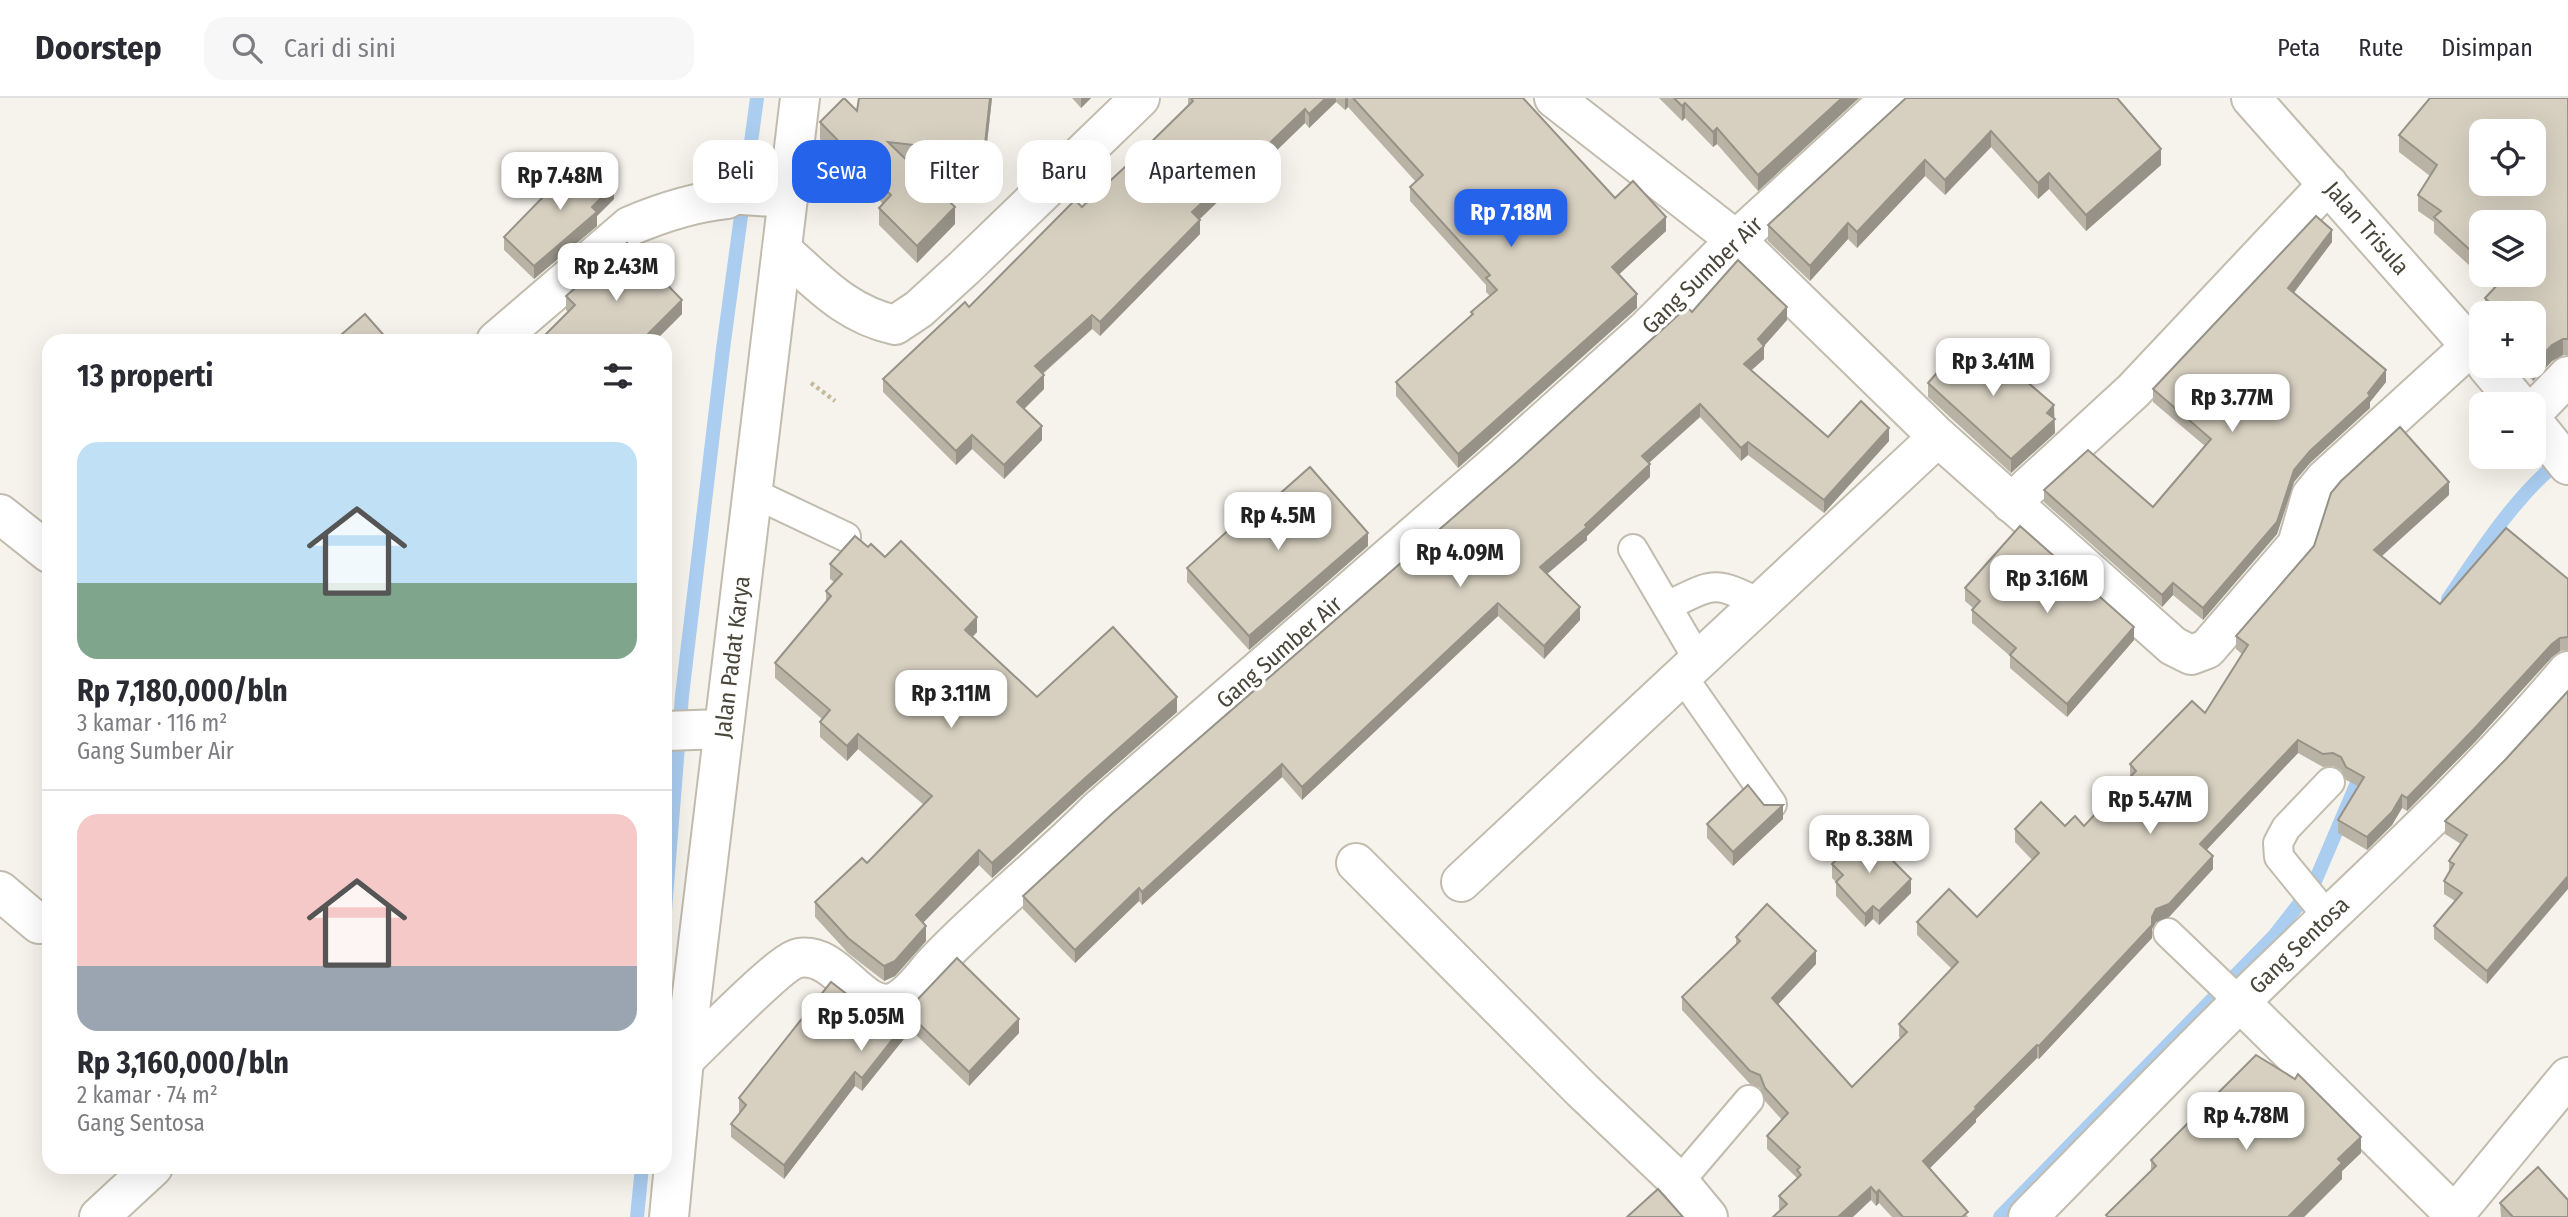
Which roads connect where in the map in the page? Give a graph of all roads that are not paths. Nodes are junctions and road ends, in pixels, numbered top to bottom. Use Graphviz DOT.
graph roads {
  1 [pos="800,98"];
  2 [pos="1140,98"];
  3 [pos="1554,98"];
  4 [pos="1891,98"];
  5 [pos="2251,98"];
  6 [pos="2329,184"];
  7 [pos="700,203"];
  8 [pos="780,203"];
  9 [pos="1736,240"];
  10 [pos="783,251"];
  11 [pos="504,334"];
  12 [pos="2469,344"];
  13 [pos="2469,366"];
  14 [pos="2568,376"];
  15 [pos="2497,378"];
  16 [pos="2509,392"];
  17 [pos="2546,435"];
  18 [pos="1938,438"];
  19 [pos="752,493"];
  20 [pos="2011,503"];
  21 [pos="0,514"];
  22 [pos="846,537"];
  23 [pos="42,547"];
  24 [pos="1633,550"];
  25 [pos="1761,604"];
  26 [pos="1667,606"];
  27 [pos="1690,668"];
  28 [pos="2568,671"];
  29 [pos="696,730"];
  30 [pos="2330,782"];
  31 [pos="1772,804"];
  32 [pos="1356,863"];
  33 [pos="1461,882"];
  34 [pos="0,891"];
  35 [pos="2329,917"];
  36 [pos="39,924"];
  37 [pos="2168,933"];
  38 [pos="2240,1002"];
  39 [pos="684,1060"];
  40 [pos="2568,1077"];
  41 [pos="1749,1100"];
  42 [pos="145,1174"];
  43 [pos="1679,1182"];
  44 [pos="2456,1216"];
  45 [pos="99,1217"];
  46 [pos="668,1217"];
  47 [pos="1708,1217"];
  48 [pos="2028,1217"];
  1 -- 8 [label="street, Jalan Padat Karya"];
  2 -- 10 [label="street"];
  3 -- 9 [label="street"];
  4 -- 9 [label="street, Gang Sumber Air"];
  5 -- 6 [label="street, Jalan Trisula"];
  6 -- 12 [label="street, Jalan Trisula"];
  6 -- 20 [label="street"];
  7 -- 11 [label="street"];
  8 -- 10 [label="street, Jalan Padat Karya"];
  9 -- 18 [label="street"];
  9 -- 39 [label="street, Gang Sumber Air"];
  10 -- 19 [label="street, Jalan Padat Karya"];
  13 -- 20 [label="street"];
  14 -- 17 [label="street"];
  15 -- 16 [label="street, Jalan Trisula"];
  18 -- 20 [label="street"];
  18 -- 25 [label="street"];
  19 -- 22 [label="lane"];
  19 -- 29 [label="street, Jalan Padat Karya"];
  21 -- 23 [label="street"];
  24 -- 26 [label="lane"];
  25 -- 26 [label="lane"];
  25 -- 27 [label="street"];
  26 -- 27 [label="lane"];
  27 -- 31 [label="lane"];
  27 -- 33 [label="street"];
  28 -- 35 [label="street, Gang Sentosa"];
  29 -- 39 [label="street, Jalan Padat Karya"];
  30 -- 35 [label="lane"];
  32 -- 43 [label="street"];
  34 -- 36 [label="street"];
  35 -- 38 [label="street, Gang Sentosa"];
  37 -- 38 [label="lane"];
  38 -- 44 [label="street"];
  38 -- 48 [label="street, Gang Sentosa"];
  39 -- 46 [label="street, Jalan Padat Karya"];
  40 -- 44 [label="street"];
  41 -- 43 [label="lane"];
  42 -- 45 [label="street"];
  43 -- 47 [label="street"];
}
